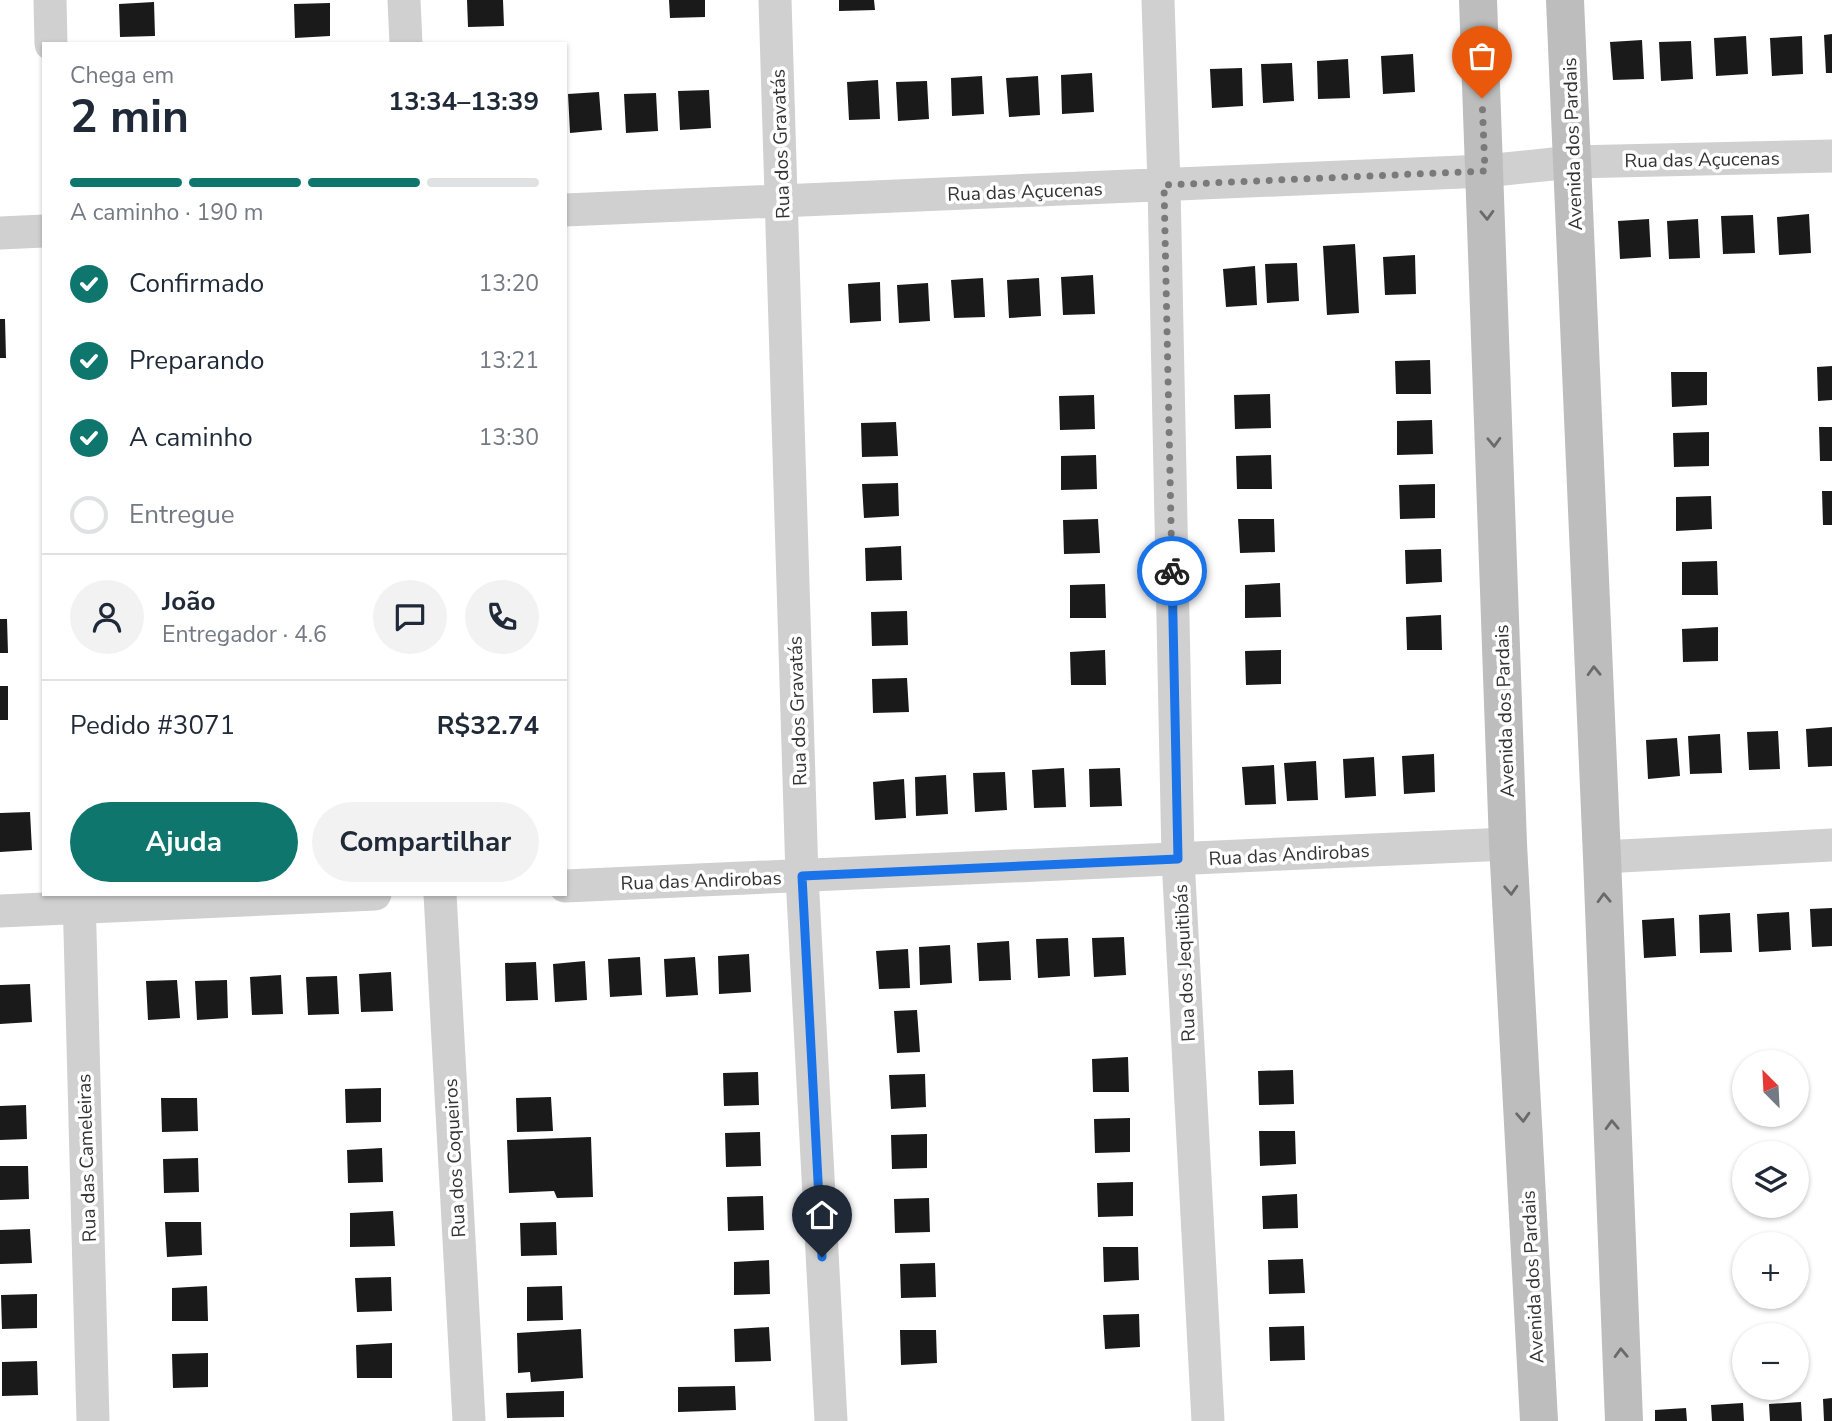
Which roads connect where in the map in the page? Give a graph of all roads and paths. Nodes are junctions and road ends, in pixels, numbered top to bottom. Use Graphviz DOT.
graph roads {
  1 [pos="50,0"];
  2 [pos="404,0"];
  3 [pos="775,0"];
  4 [pos="1158,0"];
  5 [pos="1478,0"];
  6 [pos="1565,0"];
  7 [pos="51,42"];
  8 [pos="406,42"];
  9 [pos="1832,156"];
  10 [pos="1572,162"];
  11 [pos="1485,171"];
  12 [pos="1164,185"];
  13 [pos="781,201"];
  14 [pos="567,210"];
  15 [pos="42,232"];
  16 [pos="0,233"];
  17 [pos="1508,844"];
  18 [pos="1832,845"];
  19 [pos="1602,857"];
  20 [pos="1178,859"];
  21 [pos="802,876"];
  22 [pos="567,886"];
  23 [pos="290,896"];
  24 [pos="440,896"];
  25 [pos="79,901"];
  26 [pos="0,911"];
  27 [pos="93,1421"];
  28 [pos="469,1421"];
  29 [pos="831,1421"];
  30 [pos="1208,1421"];
  31 [pos="1539,1421"];
  32 [pos="1624,1421"];
  1 -- 7 [label="street"];
  2 -- 8 [label="street"];
  3 -- 13 [label="street, Rua dos Gravatás"];
  4 -- 12 [label="street, Rua dos Jequitibás"];
  5 -- 11 [label="street, Avenida dos Pardais"];
  6 -- 10 [label="street, Avenida dos Pardais"];
  9 -- 10 [label="street, Rua das Açucenas"];
  10 -- 11 [label="street, Rua das Açucenas"];
  19 -- 10 [label="street, Avenida dos Pardais, one-way"];
  11 -- 12 [label="street, Rua das Açucenas"];
  11 -- 17 [label="street, Avenida dos Pardais, one-way"];
  12 -- 13 [label="street, Rua das Açucenas"];
  12 -- 20 [label="street, Rua dos Jequitibás"];
  13 -- 14 [label="street, Rua das Açucenas"];
  13 -- 21 [label="street, Rua dos Gravatás"];
  15 -- 16 [label="street"];
  17 -- 20 [label="street, Rua das Andirobas"];
  17 -- 31 [label="street, Avenida dos Pardais, one-way"];
  18 -- 19 [label="street"];
  32 -- 19 [label="street, Avenida dos Pardais, one-way"];
  20 -- 21 [label="street, Rua das Andirobas"];
  20 -- 30 [label="street, Rua dos Jequitibás"];
  21 -- 22 [label="street, Rua das Andirobas"];
  21 -- 29 [label="street, Rua dos Gravatás"];
  23 -- 25 [label="street"];
  24 -- 28 [label="street, Rua dos Coqueiros"];
  25 -- 26 [label="street"];
  25 -- 27 [label="street, Rua das Cameleiras"];
}
